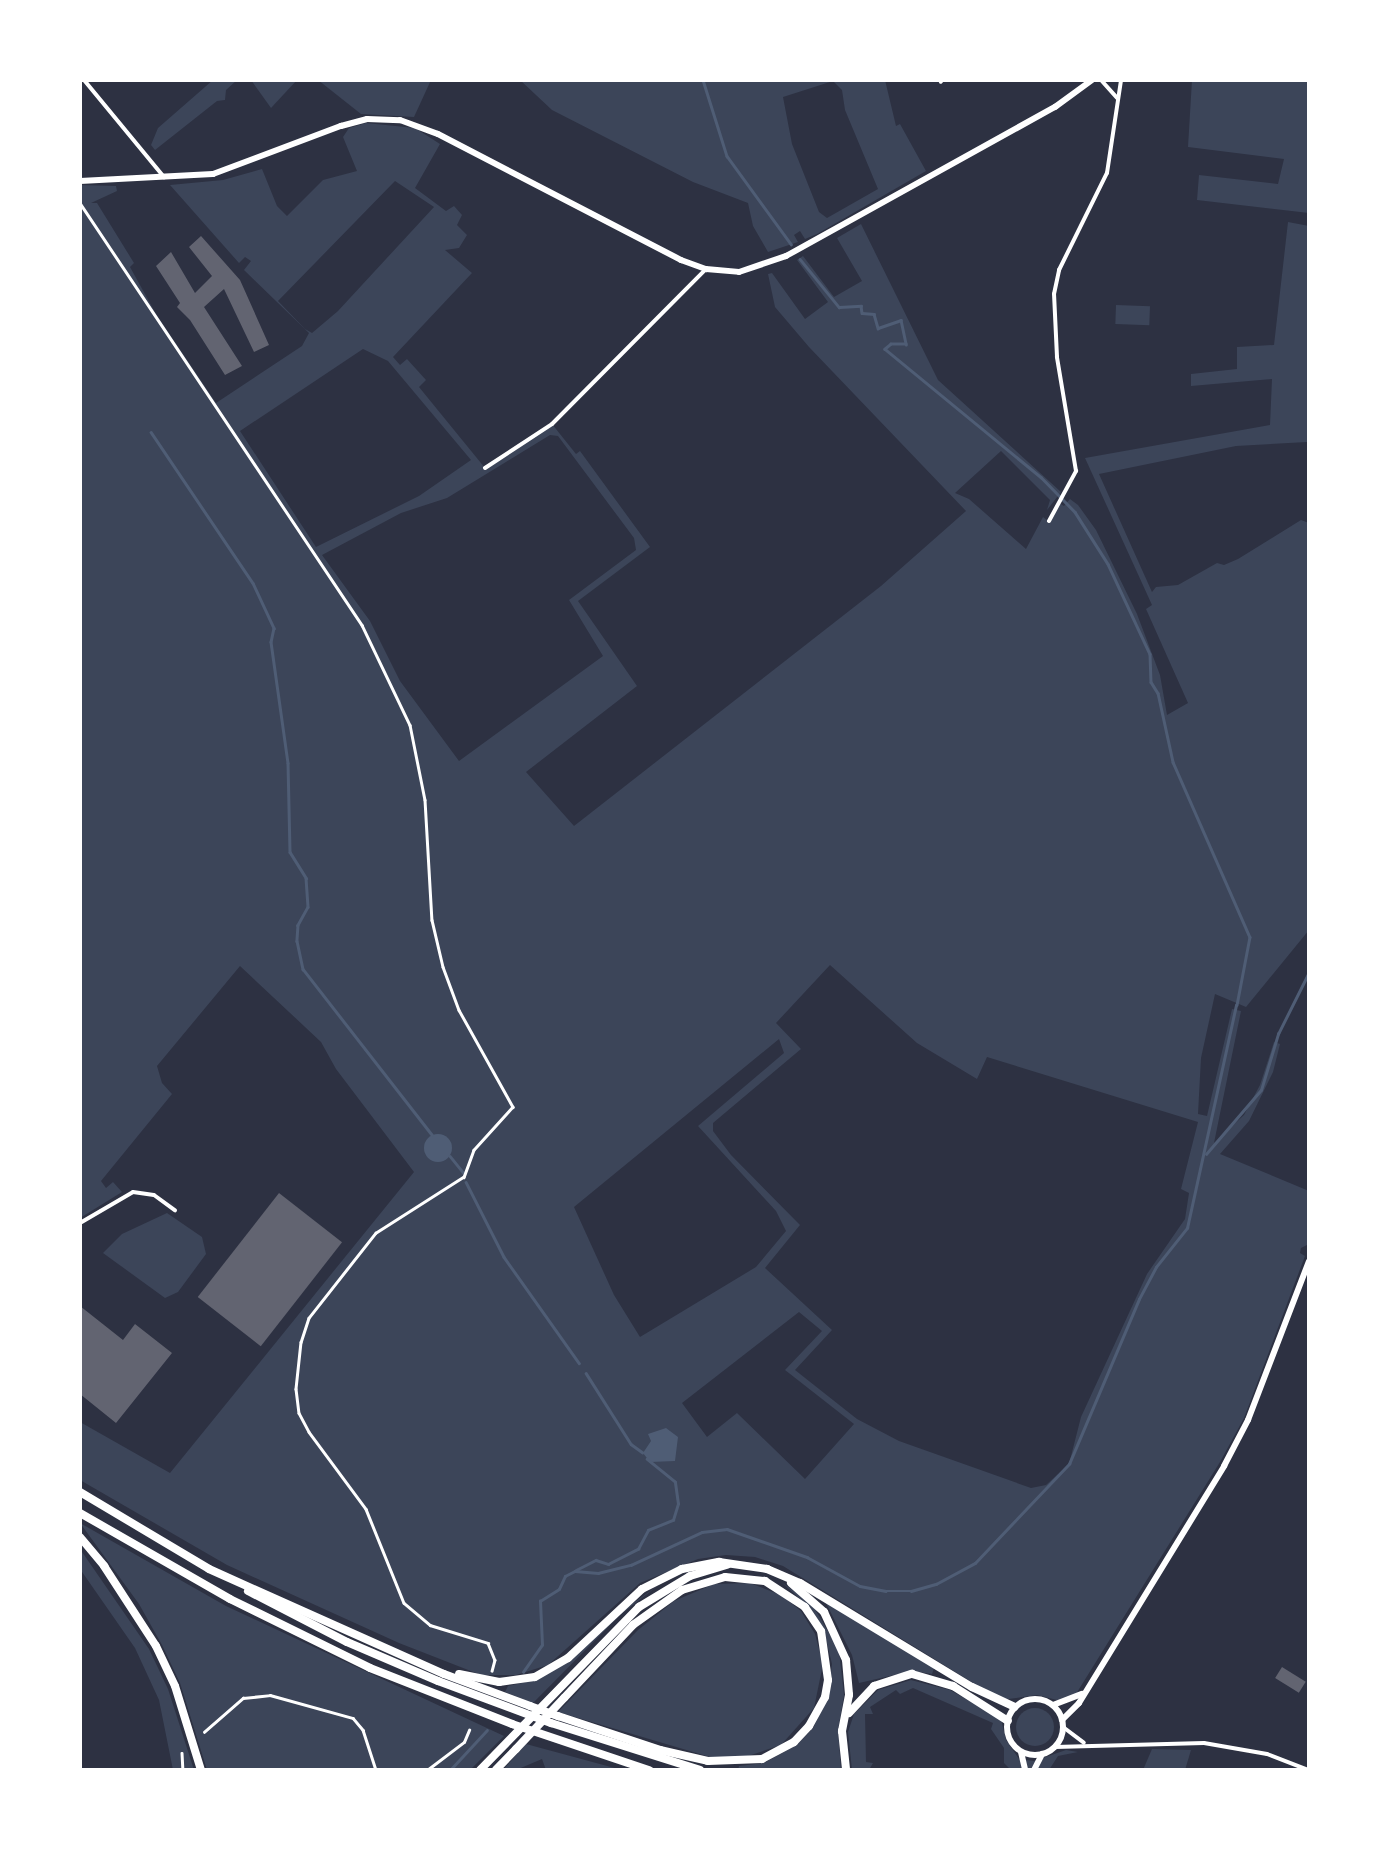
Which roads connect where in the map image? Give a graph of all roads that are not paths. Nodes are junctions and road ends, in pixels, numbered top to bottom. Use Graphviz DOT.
graph roads {
  1 [pos="84,80"];
  2 [pos="1092,80"];
  3 [pos="1101,80"];
  4 [pos="1121,80"];
  5 [pos="1119,102"];
  6 [pos="164,178"];
  7 [pos="80,180"];
  8 [pos="706,269"];
  9 [pos="485,468"];
  10 [pos="1048,522"];
  11 [pos="175,1210"];
  12 [pos="80,1223"];
  13 [pos="1309,1261"];
  14 [pos="80,1492"];
  15 [pos="80,1512"];
  16 [pos="80,1537"];
  17 [pos="731,1564"];
  18 [pos="208,1569"];
  19 [pos="780,1574"];
  20 [pos="430,1666"];
  21 [pos="1086,1690"];
  22 [pos="1053,1705"];
  23 [pos="1016,1707"];
  24 [pos="526,1710"];
  25 [pos="554,1720"];
  26 [pos="1008,1721"];
  27 [pos="1063,1724"];
  28 [pos="842,1732"];
  29 [pos="1088,1745"];
  30 [pos="1056,1746"];
  31 [pos="1020,1751"];
  32 [pos="1042,1754"];
  33 [pos="201,1770"];
  34 [pos="480,1770"];
  35 [pos="496,1770"];
  36 [pos="648,1770"];
  37 [pos="700,1770"];
  38 [pos="846,1770"];
  39 [pos="1024,1770"];
  40 [pos="1034,1770"];
  41 [pos="1308,1770"];
  1 -- 6 [label="street"];
  2 -- 8 [label="main road"];
  3 -- 5 [label="street"];
  4 -- 5 [label="street"];
  5 -- 10 [label="street"];
  6 -- 7 [label="main road"];
  6 -- 8 [label="main road"];
  8 -- 9 [label="street"];
  11 -- 12 [label="street"];
  13 -- 21 [label="main road"];
  14 -- 18 [label="highway"];
  15 -- 36 [label="highway"];
  16 -- 33 [label="highway"];
  17 -- 19 [label="highway"];
  17 -- 20 [label="highway"];
  17 -- 34 [label="highway"];
  18 -- 20 [label="highway"];
  18 -- 24 [label="highway"];
  19 -- 23 [label="highway"];
  19 -- 28 [label="highway"];
  20 -- 24 [label="highway"];
  21 -- 22 [label="main road"];
  21 -- 27 [label="main road"];
  22 -- 23 [label="main road"];
  22 -- 27 [label="main road"];
  23 -- 26 [label="main road"];
  24 -- 25 [label="highway"];
  25 -- 35 [label="highway"];
  25 -- 37 [label="highway"];
  26 -- 28 [label="highway"];
  26 -- 31 [label="main road"];
  27 -- 29 [label="street"];
  27 -- 30 [label="main road"];
  28 -- 38 [label="highway"];
  29 -- 30 [label="street"];
  29 -- 41 [label="street"];
  30 -- 32 [label="main road"];
  31 -- 32 [label="main road"];
  31 -- 39 [label="main road"];
  32 -- 40 [label="main road"];
}
